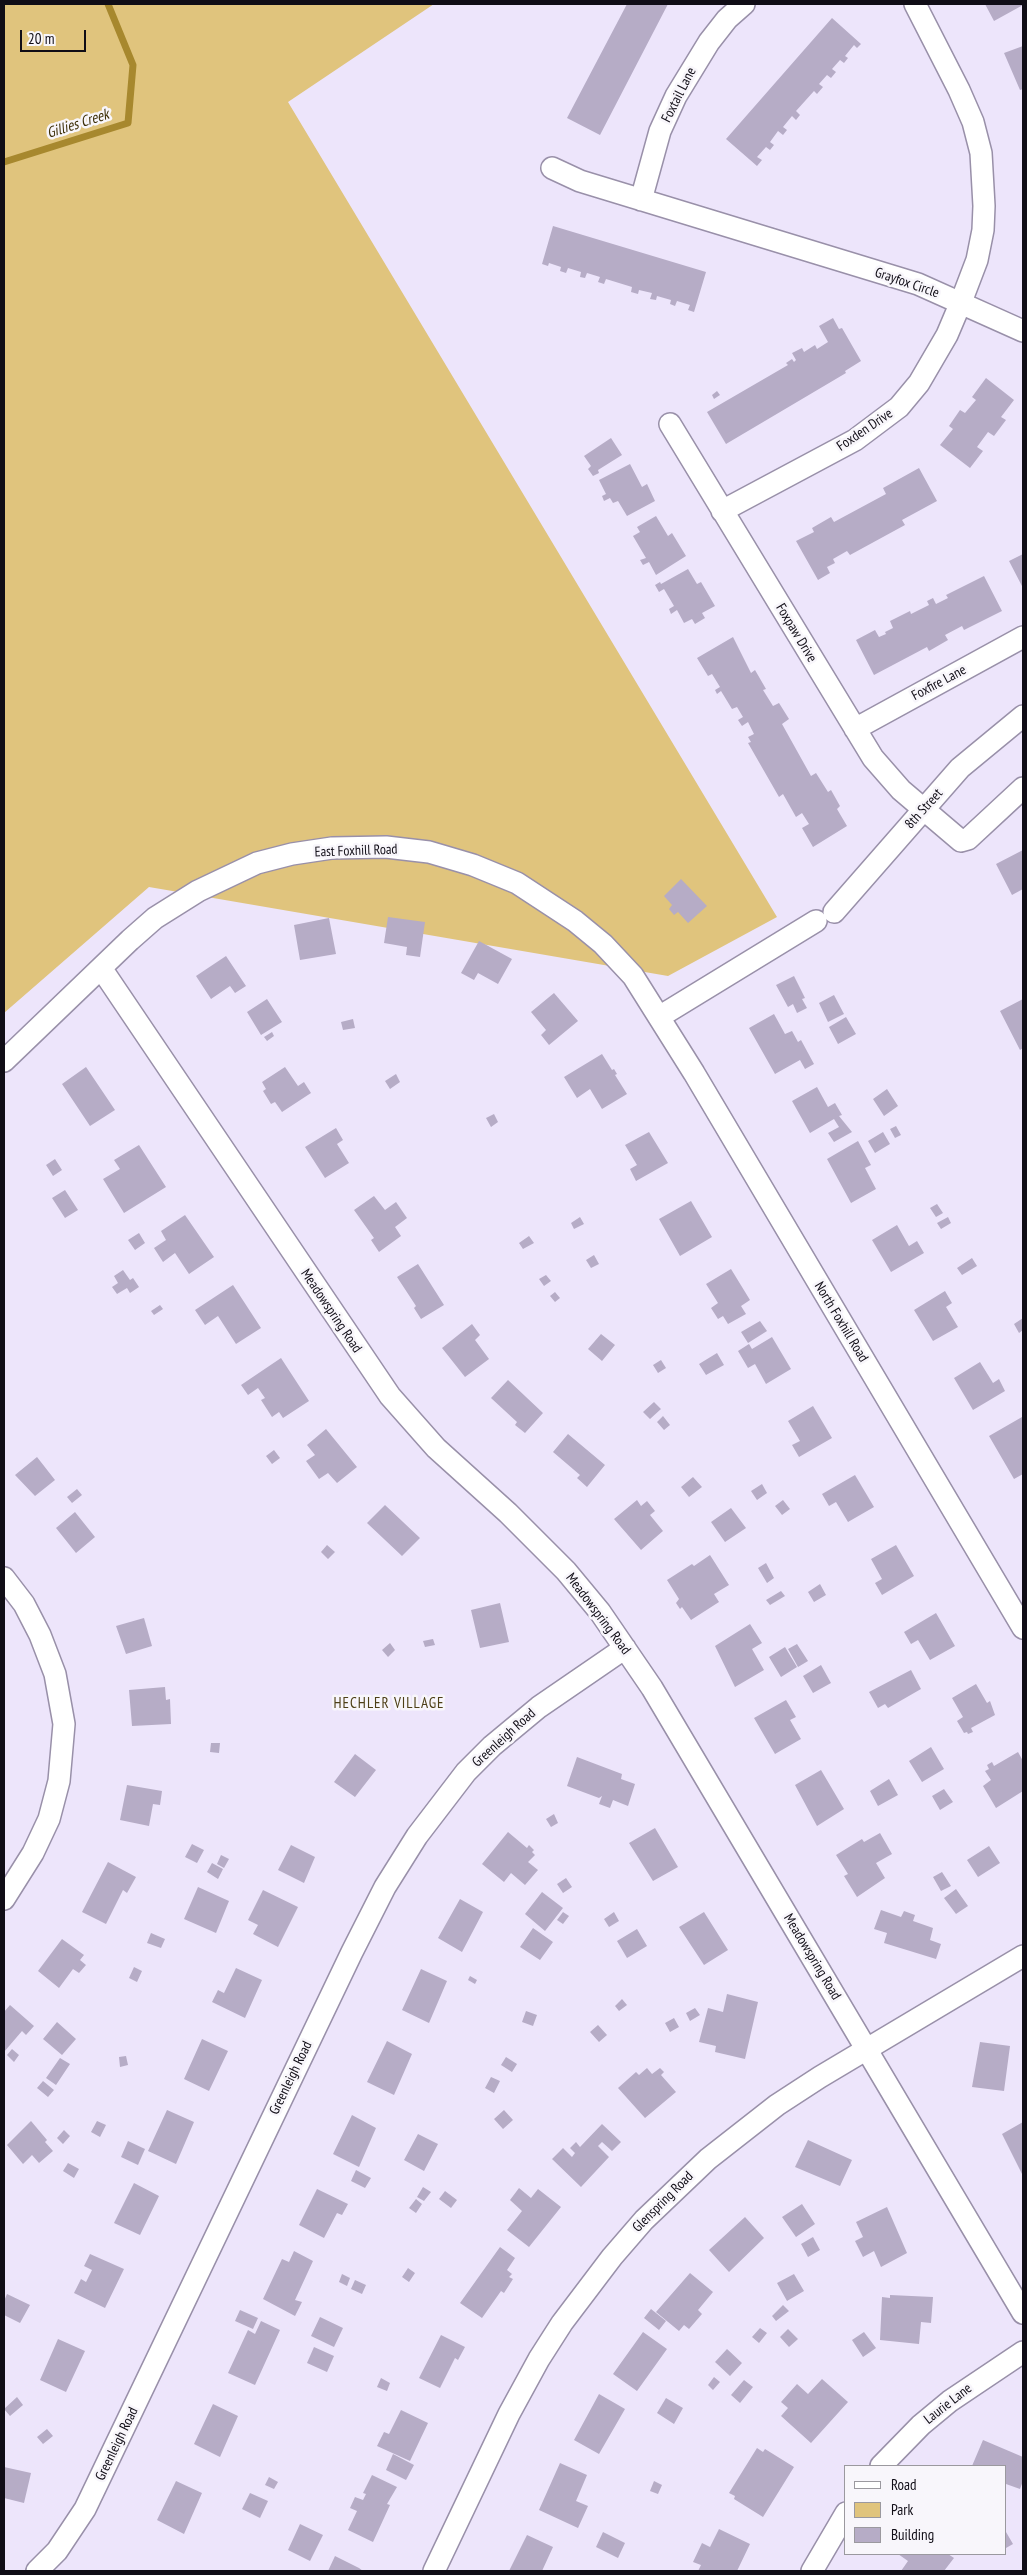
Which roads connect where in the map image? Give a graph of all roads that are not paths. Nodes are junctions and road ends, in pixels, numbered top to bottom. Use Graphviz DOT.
graph roads {
  1 [pos="744,4"];
  2 [pos="915,4"];
  3 [pos="552,168"];
  4 [pos="641,200"];
  5 [pos="961,302"];
  6 [pos="1023,331"];
  7 [pos="670,424"];
  8 [pos="722,511"];
  9 [pos="1023,638"];
  10 [pos="1023,716"];
  11 [pos="855,729"];
  12 [pos="1023,788"];
  13 [pos="923,809"];
  14 [pos="101,968"];
  15 [pos="659,1017"];
  16 [pos="4,1061"];
  17 [pos="4,1578"];
  18 [pos="1023,1628"];
  19 [pos="625,1648"];
  20 [pos="4,1898"];
  21 [pos="1023,1956"];
  22 [pos="867,2049"];
  23 [pos="1023,2313"];
  24 [pos="1023,2352"];
  25 [pos="882,2465"];
  26 [pos="844,2516"];
  27 [pos="38,2571"];
  28 [pos="434,2571"];
  29 [pos="812,2571"];
  1 -- 4 [label="street, Foxtail Lane"];
  2 -- 5 [label="street"];
  3 -- 4 [label="street, Grayfox Circle"];
  4 -- 5 [label="street, Grayfox Circle"];
  5 -- 6 [label="street, Grayfox Circle"];
  5 -- 8 [label="street, Foxden Drive"];
  7 -- 8 [label="street, Foxpaw Drive"];
  8 -- 11 [label="street, Foxpaw Drive"];
  9 -- 11 [label="street, Foxfire Lane"];
  10 -- 13 [label="street, 8th Street"];
  11 -- 13 [label="street, Foxpaw Drive"];
  12 -- 13 [label="street, Foxpaw Drive"];
  13 -- 15 [label="street, 8th Street"];
  14 -- 15 [label="street, East Foxhill Road"];
  14 -- 16 [label="street, East Foxhill Road"];
  14 -- 19 [label="street, Meadowspring Road"];
  15 -- 18 [label="street, North Foxhill Road"];
  17 -- 20 [label="street"];
  19 -- 22 [label="street, Meadowspring Road"];
  19 -- 27 [label="street, Greenleigh Road"];
  21 -- 22 [label="street, Glenspring Road"];
  22 -- 23 [label="street, Meadowspring Road"];
  22 -- 28 [label="street, Glenspring Road"];
  24 -- 25 [label="street, Laurie Lane"];
  26 -- 29 [label="street"];
}
